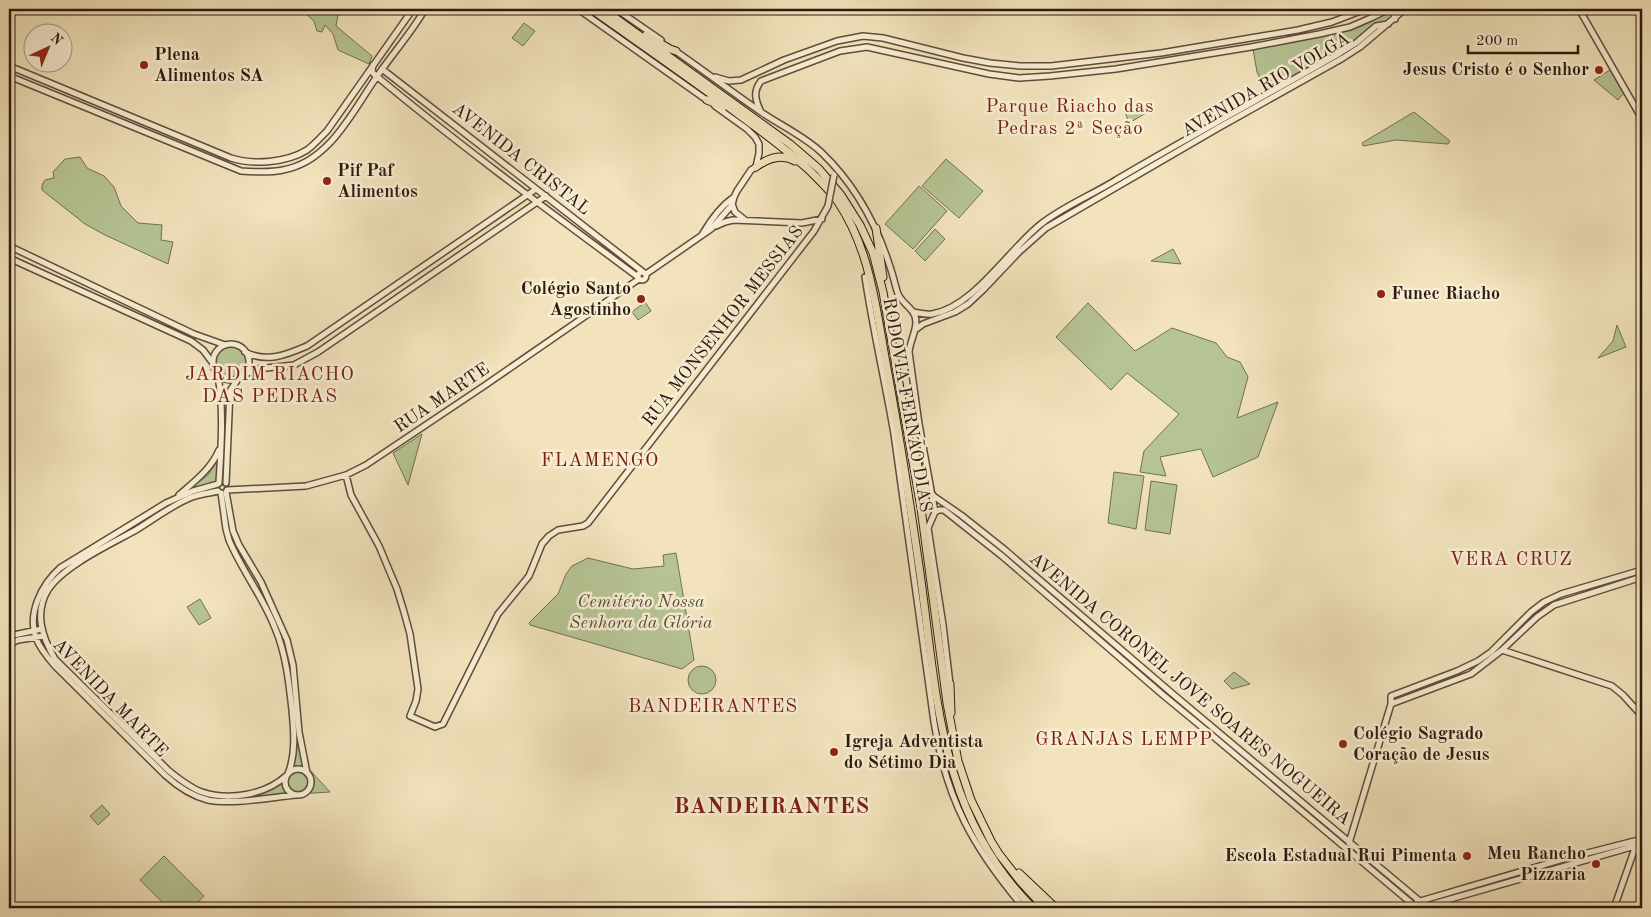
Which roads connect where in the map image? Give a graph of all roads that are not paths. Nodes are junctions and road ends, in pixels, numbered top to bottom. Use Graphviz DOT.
graph roads {
  1 [pos="413,9"];
  2 [pos="425,9"];
  3 [pos="578,9"];
  4 [pos="591,9"];
  5 [pos="602,9"];
  6 [pos="616,9"];
  7 [pos="1366,9"];
  8 [pos="1389,9"];
  9 [pos="1393,9"];
  10 [pos="1405,9"];
  11 [pos="1579,9"];
  12 [pos="1395,19"];
  13 [pos="623,23"];
  14 [pos="1388,24"];
  15 [pos="676,51"];
  16 [pos="810,51"];
  17 [pos="963,58"];
  18 [pos="373,64"];
  19 [pos="1076,64"];
  20 [pos="9,66"];
  21 [pos="801,66"];
  22 [pos="960,68"];
  23 [pos="382,69"];
  24 [pos="1076,74"];
  25 [pos="9,76"];
  26 [pos="376,76"];
  27 [pos="711,76"];
  28 [pos="399,82"];
  29 [pos="393,90"];
  30 [pos="708,100"];
  31 [pos="425,102"];
  32 [pos="344,106"];
  33 [pos="353,111"];
  34 [pos="418,111"];
  35 [pos="761,112"];
  36 [pos="1642,119"];
  37 [pos="755,126"];
  38 [pos="829,161"];
  39 [pos="756,166"];
  40 [pos="825,186"];
  41 [pos="536,188"];
  42 [pos="527,194"];
  43 [pos="546,196"];
  44 [pos="538,202"];
  45 [pos="730,203"];
  46 [pos="822,219"];
  47 [pos="750,222"];
  48 [pos="876,228"];
  49 [pos="711,229"];
  50 [pos="702,235"];
  51 [pos="9,246"];
  52 [pos="862,250"];
  53 [pos="9,258"];
  54 [pos="644,273"];
  55 [pos="865,277"];
  56 [pos="639,278"];
  57 [pos="883,292"];
  58 [pos="913,312"];
  59 [pos="915,330"];
  60 [pos="225,345"];
  61 [pos="245,352"];
  62 [pos="212,362"];
  63 [pos="218,375"];
  64 [pos="243,375"];
  65 [pos="238,379"];
  66 [pos="904,412"];
  67 [pos="221,444"];
  68 [pos="346,475"];
  69 [pos="218,484"];
  70 [pos="921,485"];
  71 [pos="225,489"];
  72 [pos="932,495"];
  73 [pos="175,499"];
  74 [pos="935,512"];
  75 [pos="148,514"];
  76 [pos="959,518"];
  77 [pos="152,520"];
  78 [pos="928,528"];
  79 [pos="1020,567"];
  80 [pos="1642,570"];
  81 [pos="1642,577"];
  82 [pos="41,599"];
  83 [pos="42,629"];
  84 [pos="34,631"];
  85 [pos="9,636"];
  86 [pos="44,636"];
  87 [pos="36,638"];
  88 [pos="9,644"];
  89 [pos="1502,650"];
  90 [pos="950,684"];
  91 [pos="1391,704"];
  92 [pos="104,711"];
  93 [pos="1642,716"];
  94 [pos="951,723"];
  95 [pos="167,773"];
  96 [pos="307,773"];
  97 [pos="287,775"];
  98 [pos="243,794"];
  99 [pos="297,795"];
  100 [pos="244,801"];
  101 [pos="1350,842"];
  102 [pos="1639,842"];
  103 [pos="1347,850"];
  104 [pos="999,854"];
  105 [pos="1384,872"];
  106 [pos="1380,878"];
  107 [pos="1420,901"];
  108 [pos="1416,907"];
  109 [pos="1426,907"];
  110 [pos="1024,908"];
  111 [pos="1033,908"];
  112 [pos="1045,908"];
  113 [pos="1056,908"];
  114 [pos="1614,908"];
  1 -- 18 [label="street"];
  2 -- 23 [label="street"];
  3 -- 30 [label="street"];
  4 -- 37 [label="highway, RODOVIA FERNÃO DIAS"];
  5 -- 13 [label="highway, RODOVIA FERNÃO DIAS"];
  6 -- 15 [label="street, RODOVIA FERNÃO DIAS"];
  7 -- 19 [label="street"];
  8 -- 24 [label="street"];
  9 -- 12 [label="street"];
  10 -- 12 [label="street"];
  11 -- 36 [label="street"];
  12 -- 14 [label="street"];
  13 -- 15 [label="highway"];
  13 -- 57 [label="highway, RODOVIA FERNÃO DIAS"];
  14 -- 58 [label="street, AVENIDA RIO VOLGA"];
  14 -- 59 [label="street, AVENIDA RIO VOLGA"];
  15 -- 27 [label="street, RODOVIA FERNÃO DIAS"];
  16 -- 17 [label="street"];
  16 -- 21 [label="street"];
  16 -- 27 [label="street"];
  17 -- 19 [label="street"];
  17 -- 22 [label="street"];
  18 -- 26 [label="street"];
  18 -- 32 [label="street"];
  19 -- 24 [label="street"];
  20 -- 32 [label="street"];
  21 -- 22 [label="street"];
  21 -- 35 [label="street"];
  22 -- 24 [label="street"];
  23 -- 26 [label="street"];
  23 -- 28 [label="street, AVENIDA CRISTAL"];
  25 -- 33 [label="street"];
  26 -- 29 [label="street, AVENIDA CRISTAL"];
  26 -- 33 [label="street"];
  27 -- 35 [label="street, RODOVIA FERNÃO DIAS"];
  28 -- 29 [label="street"];
  28 -- 31 [label="street, AVENIDA CRISTAL"];
  29 -- 34 [label="street, AVENIDA CRISTAL"];
  30 -- 37 [label="highway"];
  30 -- 39 [label="street"];
  31 -- 34 [label="street"];
  31 -- 41 [label="street, AVENIDA CRISTAL"];
  32 -- 33 [label="street"];
  34 -- 42 [label="street, AVENIDA CRISTAL"];
  35 -- 38 [label="street, RODOVIA FERNÃO DIAS"];
  37 -- 40 [label="highway, RODOVIA FERNÃO DIAS"];
  38 -- 46 [label="street, RUA MONSENHOR MESSIAS, bridge"];
  38 -- 48 [label="street, RODOVIA FERNÃO DIAS"];
  39 -- 40 [label="highway"];
  39 -- 45 [label="street"];
  40 -- 52 [label="highway, RODOVIA FERNÃO DIAS"];
  41 -- 42 [label="street"];
  41 -- 43 [label="street, AVENIDA CRISTAL"];
  42 -- 44 [label="street, AVENIDA CRISTAL"];
  42 -- 61 [label="street"];
  43 -- 44 [label="street"];
  43 -- 54 [label="street, AVENIDA CRISTAL"];
  44 -- 56 [label="street, AVENIDA CRISTAL"];
  44 -- 64 [label="street"];
  45 -- 47 [label="street"];
  45 -- 49 [label="street"];
  45 -- 50 [label="street"];
  46 -- 47 [label="street"];
  46 -- 68 [label="street, RUA MONSENHOR MESSIAS"];
  47 -- 49 [label="street"];
  48 -- 57 [label="highway"];
  48 -- 58 [label="street, RODOVIA FERNÃO DIAS"];
  49 -- 50 [label="street"];
  50 -- 54 [label="street"];
  51 -- 60 [label="street"];
  52 -- 55 [label="highway"];
  52 -- 111 [label="highway, RODOVIA FERNÃO DIAS"];
  53 -- 62 [label="street"];
  54 -- 56 [label="street, RUA MARTE"];
  55 -- 110 [label="street, RODOVIA FERNÃO DIAS"];
  56 -- 68 [label="street, RUA MARTE"];
  57 -- 66 [label="highway, RODOVIA FERNÃO DIAS"];
  58 -- 59 [label="street, RODOVIA FERNÃO DIAS"];
  59 -- 72 [label="street, RODOVIA FERNÃO DIAS"];
  60 -- 61 [label="street"];
  60 -- 62 [label="street"];
  61 -- 64 [label="street"];
  62 -- 63 [label="street"];
  63 -- 65 [label="street"];
  63 -- 67 [label="street"];
  64 -- 65 [label="street"];
  65 -- 71 [label="street"];
  66 -- 70 [label="highway"];
  66 -- 94 [label="highway, RODOVIA FERNÃO DIAS"];
  67 -- 69 [label="street"];
  67 -- 73 [label="street"];
  68 -- 71 [label="street, RUA MARTE"];
  69 -- 71 [label="street"];
  69 -- 71 [label="street, AVENIDA MARTE"];
  69 -- 73 [label="street, AVENIDA MARTE"];
  70 -- 72 [label="highway"];
  70 -- 78 [label="highway"];
  71 -- 77 [label="street, AVENIDA MARTE"];
  71 -- 96 [label="street"];
  71 -- 97 [label="street"];
  72 -- 74 [label="street, RODOVIA FERNÃO DIAS"];
  72 -- 76 [label="street, AVENIDA CORONEL JOVE SOARES NOGUEIRA"];
  73 -- 75 [label="street, AVENIDA MARTE"];
  74 -- 76 [label="street, AVENIDA CORONEL JOVE SOARES NOGUEIRA"];
  74 -- 78 [label="street, RODOVIA FERNÃO DIAS"];
  75 -- 77 [label="street"];
  75 -- 82 [label="street, AVENIDA MARTE"];
  76 -- 79 [label="street, AVENIDA CORONEL JOVE SOARES NOGUEIRA"];
  77 -- 82 [label="street, AVENIDA MARTE"];
  78 -- 90 [label="street, RODOVIA FERNÃO DIAS"];
  79 -- 101 [label="street, AVENIDA CORONEL JOVE SOARES NOGUEIRA"];
  79 -- 103 [label="street, AVENIDA CORONEL JOVE SOARES NOGUEIRA"];
  80 -- 91 [label="street"];
  81 -- 89 [label="street"];
  82 -- 83 [label="street, AVENIDA MARTE"];
  82 -- 84 [label="street, AVENIDA MARTE"];
  83 -- 84 [label="street"];
  83 -- 86 [label="street, AVENIDA MARTE"];
  84 -- 85 [label="street"];
  84 -- 87 [label="street, AVENIDA MARTE"];
  86 -- 87 [label="street"];
  86 -- 92 [label="street, AVENIDA MARTE"];
  87 -- 88 [label="street"];
  87 -- 92 [label="street, AVENIDA MARTE"];
  89 -- 91 [label="street"];
  89 -- 93 [label="street"];
  90 -- 94 [label="highway"];
  91 -- 101 [label="street"];
  92 -- 95 [label="street, AVENIDA MARTE"];
  94 -- 104 [label="highway, RODOVIA FERNÃO DIAS"];
  95 -- 98 [label="street, AVENIDA MARTE"];
  95 -- 100 [label="street, AVENIDA MARTE"];
  96 -- 97 [label="street"];
  96 -- 99 [label="street"];
  97 -- 98 [label="street, AVENIDA MARTE"];
  97 -- 99 [label="street"];
  98 -- 100 [label="street"];
  99 -- 100 [label="street, AVENIDA MARTE"];
  101 -- 103 [label="street"];
  101 -- 105 [label="street, AVENIDA CORONEL JOVE SOARES NOGUEIRA"];
  102 -- 107 [label="street"];
  102 -- 109 [label="street"];
  102 -- 114 [label="street"];
  103 -- 106 [label="street, AVENIDA CORONEL JOVE SOARES NOGUEIRA"];
  104 -- 112 [label="highway, RODOVIA FERNÃO DIAS"];
  104 -- 113 [label="highway"];
  105 -- 106 [label="street"];
  105 -- 107 [label="street, AVENIDA CORONEL JOVE SOARES NOGUEIRA"];
  106 -- 108 [label="street, AVENIDA CORONEL JOVE SOARES NOGUEIRA"];
  107 -- 108 [label="street"];
  107 -- 109 [label="street, AVENIDA CORONEL JOVE SOARES NOGUEIRA"];
}
